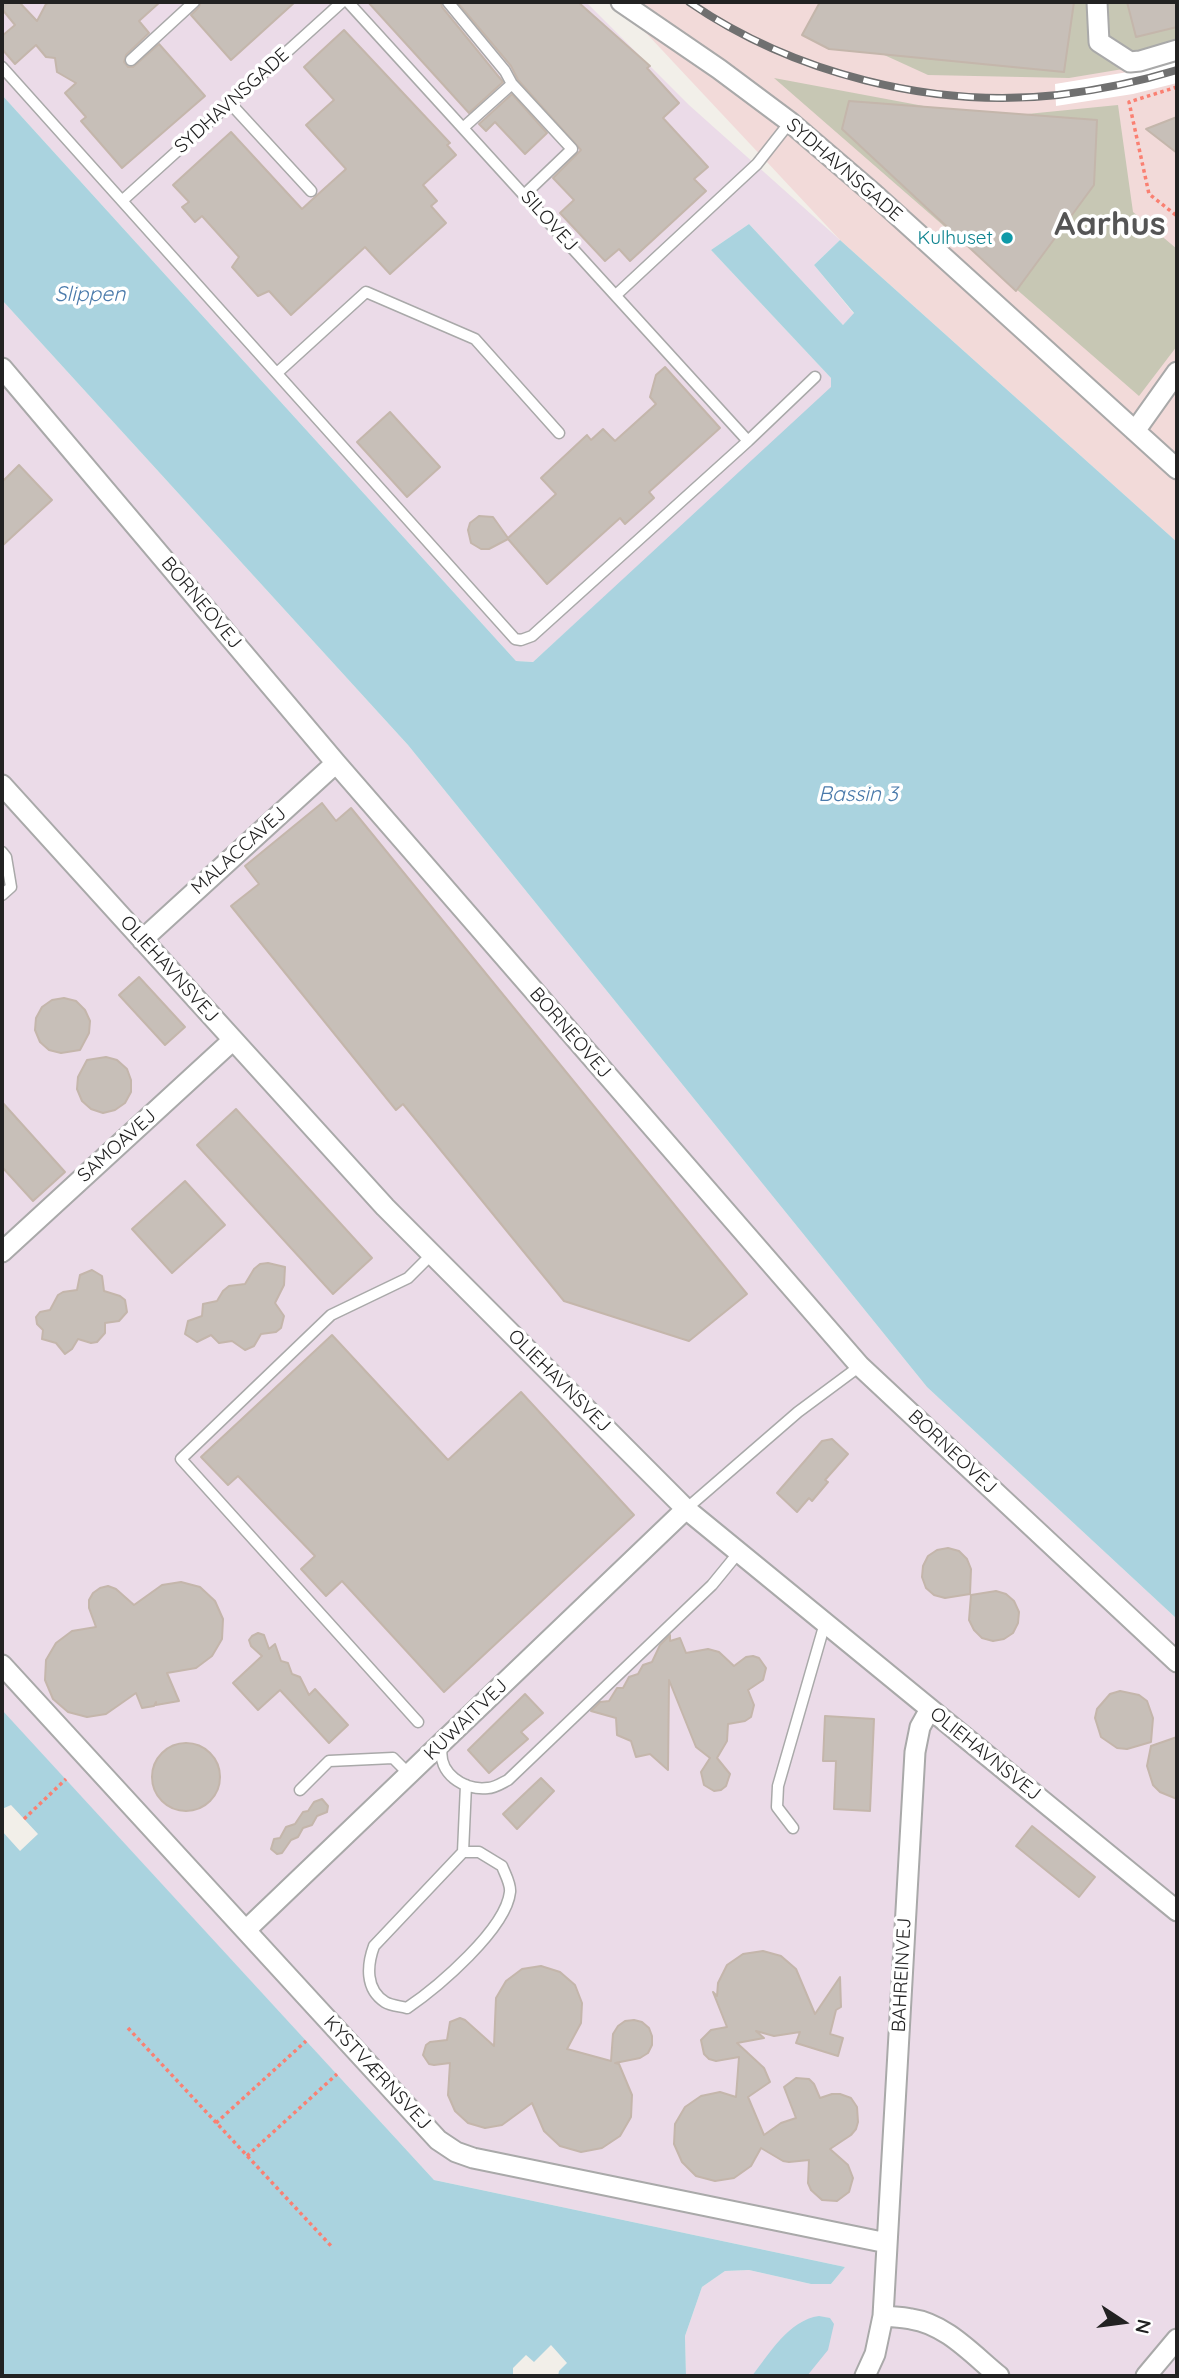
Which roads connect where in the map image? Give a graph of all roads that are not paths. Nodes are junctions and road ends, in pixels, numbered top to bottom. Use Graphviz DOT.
graph roads {
  1 [pos="194,2"];
  2 [pos="342,2"];
  3 [pos="348,2"];
  4 [pos="448,2"];
  5 [pos="621,2"];
  6 [pos="1097,2"];
  7 [pos="1177,50"];
  8 [pos="131,60"];
  9 [pos="2,67"];
  10 [pos="512,84"];
  11 [pos="230,103"];
  12 [pos="790,122"];
  13 [pos="464,127"];
  14 [pos="311,191"];
  15 [pos="524,194"];
  16 [pos="123,200"];
  17 [pos="616,295"];
  18 [pos="2,368"];
  19 [pos="1177,372"];
  20 [pos="276,373"];
  21 [pos="815,377"];
  22 [pos="1135,431"];
  23 [pos="559,433"];
  24 [pos="748,441"];
  25 [pos="1177,469"];
  26 [pos="336,763"];
  27 [pos="2,785"];
  28 [pos="2,852"];
  29 [pos="2,895"];
  30 [pos="142,940"];
  31 [pos="233,1040"];
  32 [pos="2,1252"];
  33 [pos="432,1254"];
  34 [pos="860,1366"];
  35 [pos="686,1509"];
  36 [pos="739,1552"];
  37 [pos="825,1623"];
  38 [pos="1177,1661"];
  39 [pos="2,1665"];
  40 [pos="930,1709"];
  41 [pos="418,1722"];
  42 [pos="443,1741"];
  43 [pos="409,1774"];
  44 [pos="466,1786"];
  45 [pos="300,1790"];
  46 [pos="793,1828"];
  47 [pos="463,1852"];
  48 [pos="1177,1912"];
  49 [pos="246,1930"];
  50 [pos="887,2243"];
  51 [pos="883,2316"];
  52 [pos="1177,2339"];
  53 [pos="865,2376"];
  54 [pos="999,2376"];
  55 [pos="1146,2376"];
  1 -- 8 [label="lane"];
  2 -- 11 [label="lane, SYDHAVNSGADE"];
  3 -- 13 [label="lane, SILOVEJ"];
  4 -- 10 [label="lane"];
  5 -- 12 [label="street, SYDHAVNSGADE"];
  6 -- 7 [label="street"];
  9 -- 16 [label="lane"];
  10 -- 13 [label="lane"];
  10 -- 15 [label="lane"];
  11 -- 14 [label="lane"];
  11 -- 16 [label="lane, SYDHAVNSGADE"];
  12 -- 17 [label="lane"];
  12 -- 22 [label="street, SYDHAVNSGADE"];
  13 -- 15 [label="lane, SILOVEJ"];
  15 -- 17 [label="lane, SILOVEJ"];
  16 -- 20 [label="lane"];
  17 -- 24 [label="lane, SILOVEJ"];
  18 -- 26 [label="street, BORNEOVEJ"];
  19 -- 22 [label="street"];
  20 -- 23 [label="lane"];
  20 -- 24 [label="lane"];
  21 -- 24 [label="lane"];
  22 -- 25 [label="street, SYDHAVNSGADE"];
  26 -- 30 [label="street, MALACCAVEJ"];
  26 -- 34 [label="street, BORNEOVEJ"];
  27 -- 30 [label="street, OLIEHAVNSVEJ"];
  28 -- 29 [label="lane"];
  30 -- 31 [label="street, OLIEHAVNSVEJ"];
  31 -- 32 [label="street, SAMOAVEJ"];
  31 -- 33 [label="street, OLIEHAVNSVEJ"];
  33 -- 35 [label="street, OLIEHAVNSVEJ"];
  33 -- 41 [label="lane"];
  34 -- 35 [label="lane"];
  34 -- 38 [label="street, BORNEOVEJ"];
  35 -- 36 [label="street, OLIEHAVNSVEJ"];
  35 -- 42 [label="street, KUWAITVEJ"];
  36 -- 37 [label="street, OLIEHAVNSVEJ"];
  36 -- 44 [label="lane"];
  37 -- 40 [label="street, OLIEHAVNSVEJ"];
  37 -- 46 [label="lane"];
  39 -- 49 [label="street, KYSTVÆRNSVEJ"];
  40 -- 48 [label="street, OLIEHAVNSVEJ"];
  40 -- 50 [label="street, BAHREINVEJ"];
  42 -- 43 [label="street, KUWAITVEJ"];
  42 -- 44 [label="lane"];
  43 -- 45 [label="lane"];
  43 -- 49 [label="street, KUWAITVEJ"];
  44 -- 47 [label="lane"];
  47 -- 47 [label="lane"];
  49 -- 50 [label="street, KYSTVÆRNSVEJ"];
  50 -- 51 [label="street, BAHREINVEJ"];
  51 -- 53 [label="street, BAHREINVEJ"];
  51 -- 54 [label="street"];
  52 -- 55 [label="street"];
}
